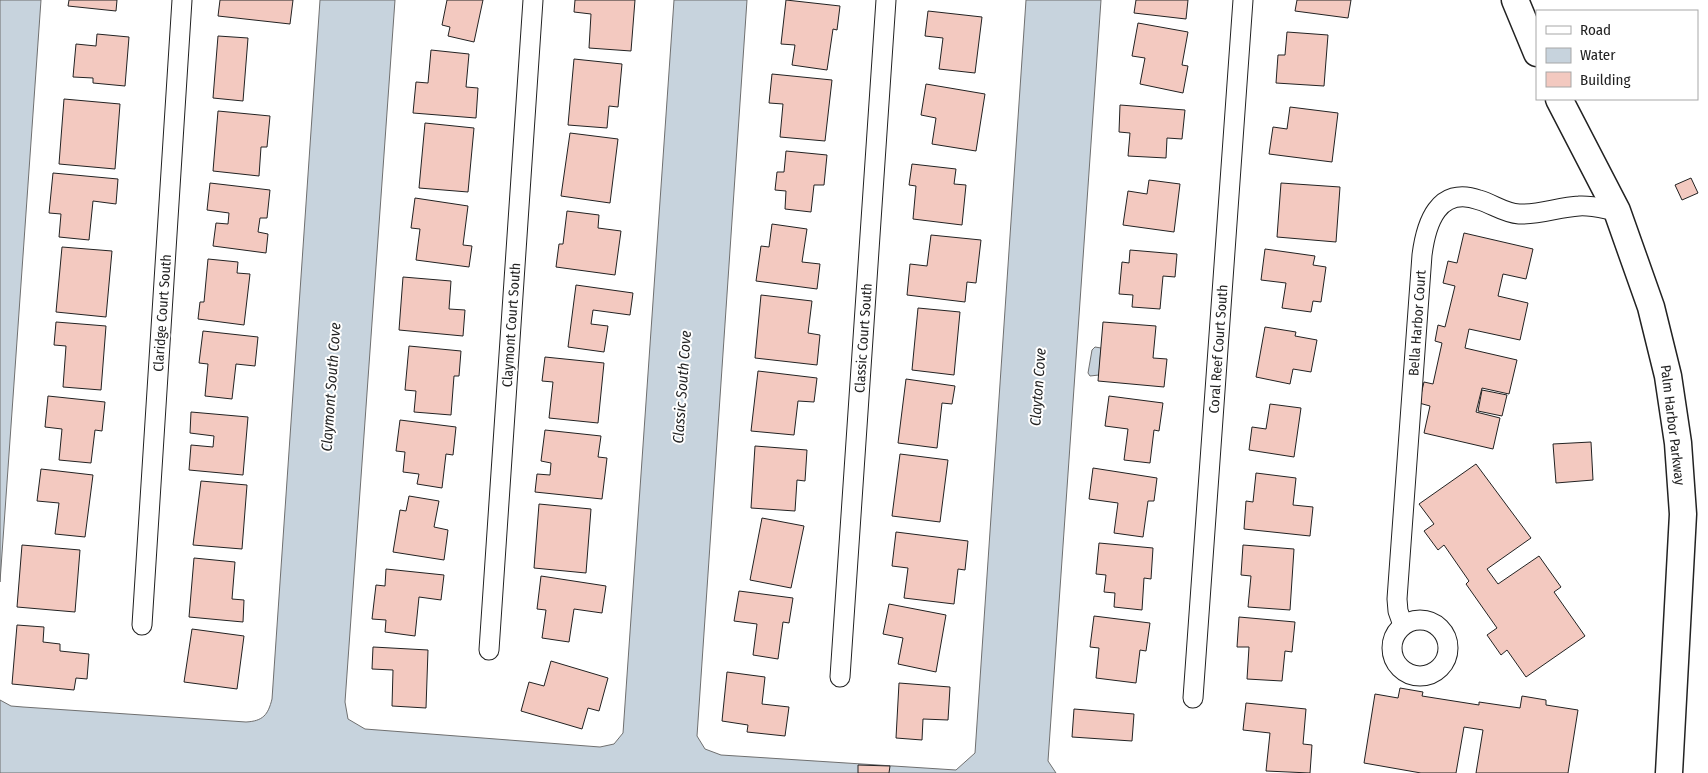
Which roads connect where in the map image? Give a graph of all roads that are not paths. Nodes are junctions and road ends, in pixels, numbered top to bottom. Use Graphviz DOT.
graph roads {
  1 [pos="182,0"];
  2 [pos="533,0"];
  3 [pos="886,0"];
  4 [pos="1243,0"];
  5 [pos="1515,0"];
  6 [pos="1536,51"];
  7 [pos="1561,100"];
  8 [pos="1617,211"];
  9 [pos="142,625"];
  10 [pos="1404,625"];
  11 [pos="489,650"];
  12 [pos="840,677"];
  13 [pos="1193,698"];
  14 [pos="1669,773"];
  1 -- 9 [label="street, Claridge Court South"];
  2 -- 11 [label="street, Claymont Court South"];
  3 -- 12 [label="street, Classic Court South"];
  4 -- 13 [label="street, Coral Reef Court South"];
  5 -- 6 [label="street"];
  7 -- 8 [label="street, Palm Harbor Parkway"];
  8 -- 10 [label="street, Bella Harbor Court"];
  8 -- 14 [label="street, Palm Harbor Parkway"];
}
